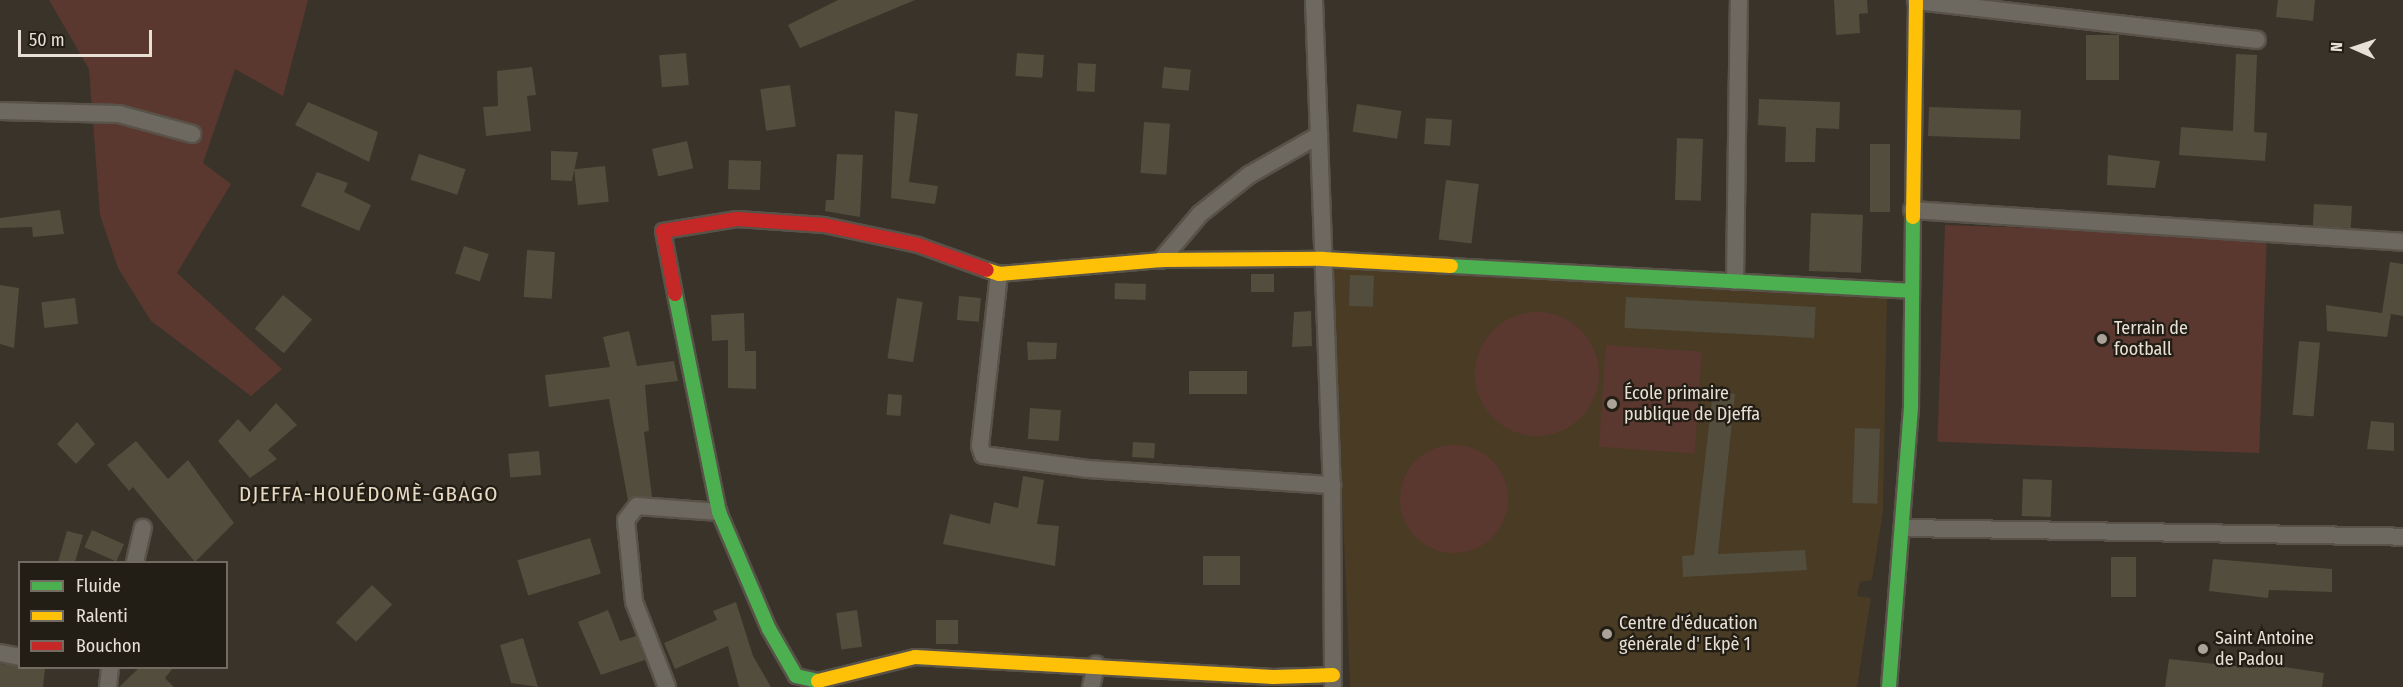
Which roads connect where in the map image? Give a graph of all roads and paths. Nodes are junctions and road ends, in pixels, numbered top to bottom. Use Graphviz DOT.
graph roads {
  1 [pos="1314,0"];
  2 [pos="1739,0"];
  3 [pos="1916,0"];
  4 [pos="2257,40"];
  5 [pos="0,111"];
  6 [pos="192,134"];
  7 [pos="1319,135"];
  8 [pos="1912,210"];
  9 [pos="2403,242"];
  10 [pos="1323,259"];
  11 [pos="1161,260"];
  12 [pos="999,274"];
  13 [pos="1735,281"];
  14 [pos="1911,291"];
  15 [pos="1332,485"];
  16 [pos="719,512"];
  17 [pos="143,528"];
  18 [pos="1905,528"];
  19 [pos="2403,537"];
  20 [pos="135,561"];
  21 [pos="0,653"];
  22 [pos="18,657"];
  23 [pos="1096,665"];
  24 [pos="110,669"];
  25 [pos="1333,681"];
  26 [pos="108,687"];
  27 [pos="667,687"];
  28 [pos="1091,687"];
  29 [pos="1889,687"];
  1 -- 7 [label="street"];
  2 -- 13 [label="street"];
  3 -- 4 [label="street"];
  3 -- 8 [label="street"];
  5 -- 6 [label="street"];
  7 -- 10 [label="street"];
  7 -- 11 [label="street"];
  8 -- 9 [label="street"];
  8 -- 14 [label="street"];
  10 -- 11 [label="street"];
  10 -- 13 [label="street"];
  10 -- 15 [label="street"];
  11 -- 12 [label="street"];
  12 -- 15 [label="street"];
  12 -- 16 [label="street"];
  13 -- 14 [label="street"];
  14 -- 18 [label="street"];
  15 -- 25 [label="street"];
  16 -- 23 [label="street"];
  16 -- 27 [label="street"];
  17 -- 20 [label="street"];
  18 -- 19 [label="street"];
  18 -- 29 [label="street"];
  21 -- 22 [label="street"];
  23 -- 25 [label="street"];
  23 -- 28 [label="street"];
  24 -- 26 [label="street"];
}
